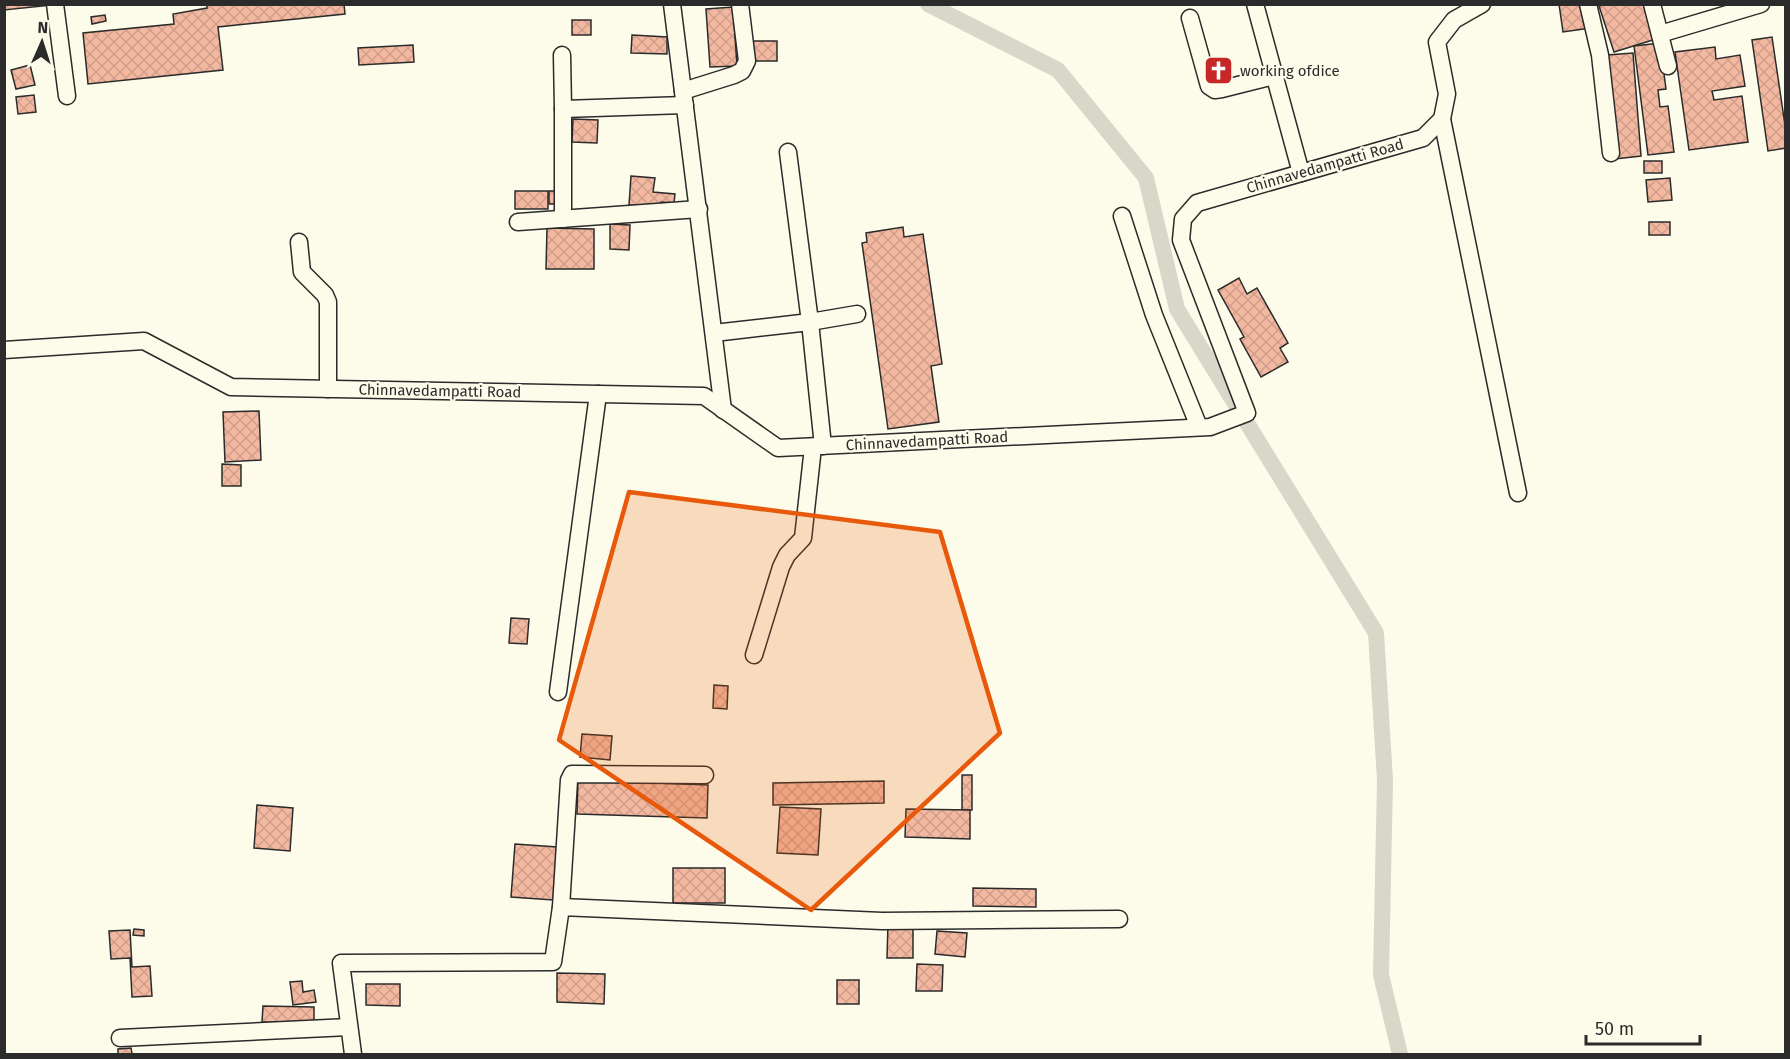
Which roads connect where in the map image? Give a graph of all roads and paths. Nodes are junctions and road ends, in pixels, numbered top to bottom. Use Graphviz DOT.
graph roads {
  1 [pos="55,4"];
  2 [pos="672,4"];
  3 [pos="740,4"];
  4 [pos="1255,4"];
  5 [pos="1482,4"];
  6 [pos="1588,4"];
  7 [pos="1652,4"];
  8 [pos="1755,5"];
  9 [pos="1190,18"];
  10 [pos="1660,34"];
  11 [pos="562,55"];
  12 [pos="1668,66"];
  13 [pos="1274,76"];
  14 [pos="67,96"];
  15 [pos="684,98"];
  16 [pos="563,109"];
  17 [pos="1442,119"];
  18 [pos="788,153"];
  19 [pos="1611,153"];
  20 [pos="1301,173"];
  21 [pos="699,209"];
  22 [pos="1122,216"];
  23 [pos="563,219"];
  24 [pos="518,222"];
  25 [pos="299,242"];
  26 [pos="857,314"];
  27 [pos="810,322"];
  28 [pos="714,333"];
  29 [pos="4,350"];
  30 [pos="328,389"];
  31 [pos="598,394"];
  32 [pos="723,410"];
  33 [pos="1204,427"];
  34 [pos="818,446"];
  35 [pos="1518,493"];
  36 [pos="754,656"];
  37 [pos="558,692"];
  38 [pos="705,775"];
  39 [pos="561,907"];
  40 [pos="1119,919"];
  41 [pos="349,1027"];
  42 [pos="120,1038"];
  43 [pos="353,1054"];
  1 -- 14 [label="street"];
  2 -- 15 [label="street"];
  3 -- 15 [label="street"];
  4 -- 13 [label="street"];
  5 -- 17 [label="street"];
  6 -- 19 [label="street"];
  7 -- 10 [label="street"];
  8 -- 10 [label="street"];
  9 -- 13 [label="street"];
  10 -- 12 [label="street"];
  11 -- 16 [label="street"];
  13 -- 20 [label="street"];
  15 -- 16 [label="street"];
  15 -- 21 [label="street"];
  16 -- 23 [label="street"];
  17 -- 20 [label="street, Chinnavedampatti Road"];
  17 -- 35 [label="street"];
  18 -- 27 [label="street"];
  20 -- 33 [label="street, Chinnavedampatti Road"];
  21 -- 23 [label="street"];
  21 -- 28 [label="street"];
  22 -- 33 [label="street"];
  23 -- 24 [label="street"];
  25 -- 30 [label="street"];
  26 -- 27 [label="street"];
  27 -- 28 [label="street"];
  27 -- 34 [label="street"];
  28 -- 32 [label="street"];
  29 -- 30 [label="street, Chinnavedampatti Road"];
  30 -- 31 [label="street, Chinnavedampatti Road"];
  31 -- 32 [label="street, Chinnavedampatti Road"];
  31 -- 37 [label="street"];
  32 -- 34 [label="street, Chinnavedampatti Road"];
  33 -- 34 [label="street, Chinnavedampatti Road"];
  34 -- 36 [label="street"];
  38 -- 39 [label="street"];
  39 -- 40 [label="street"];
  39 -- 41 [label="street"];
  41 -- 42 [label="street"];
  41 -- 43 [label="street"];
}
